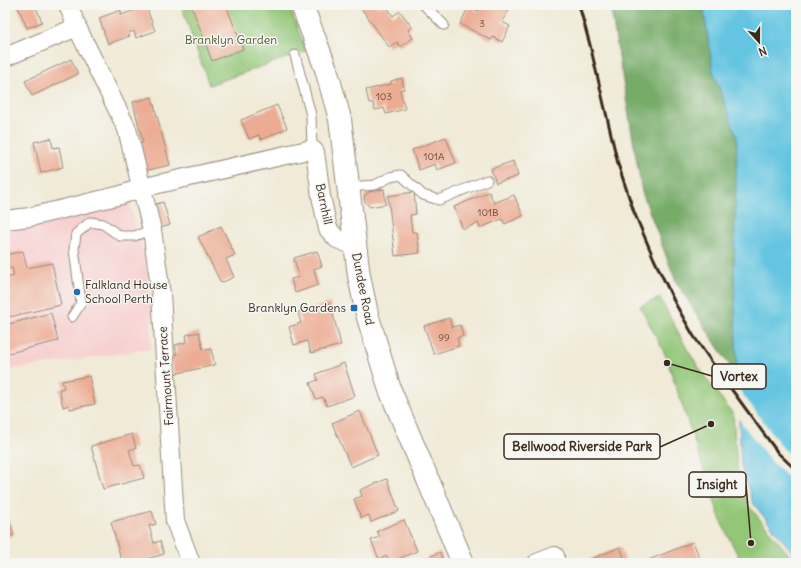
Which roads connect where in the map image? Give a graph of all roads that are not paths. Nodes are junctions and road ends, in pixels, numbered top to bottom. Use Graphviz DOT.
graph roads {
  1 [pos="68,5"];
  2 [pos="302,5"];
  3 [pos="424,5"];
  4 [pos="444,25"];
  5 [pos="77,27"];
  6 [pos="296,55"];
  7 [pos="8,56"];
  8 [pos="312,149"];
  9 [pos="487,180"];
  10 [pos="348,187"];
  11 [pos="141,188"];
  12 [pos="5,220"];
  13 [pos="152,230"];
  14 [pos="355,246"];
  15 [pos="72,317"];
  16 [pos="555,556"];
  17 [pos="191,563"];
  18 [pos="463,563"];
  19 [pos="537,563"];
  1 -- 5 [label="street, Fairmount Terrace"];
  2 -- 10 [label="main road, Dundee Road"];
  3 -- 4 [label="lane"];
  5 -- 7 [label="street"];
  5 -- 11 [label="street, Fairmount Terrace"];
  6 -- 8 [label="lane"];
  8 -- 11 [label="street"];
  8 -- 14 [label="street, Barnhill"];
  9 -- 10 [label="lane"];
  10 -- 14 [label="main road, Dundee Road"];
  11 -- 12 [label="street"];
  11 -- 13 [label="street, Fairmount Terrace"];
  13 -- 15 [label="lane"];
  13 -- 17 [label="street, Fairmount Terrace"];
  14 -- 18 [label="main road, Dundee Road"];
  16 -- 19 [label="street"];
}
